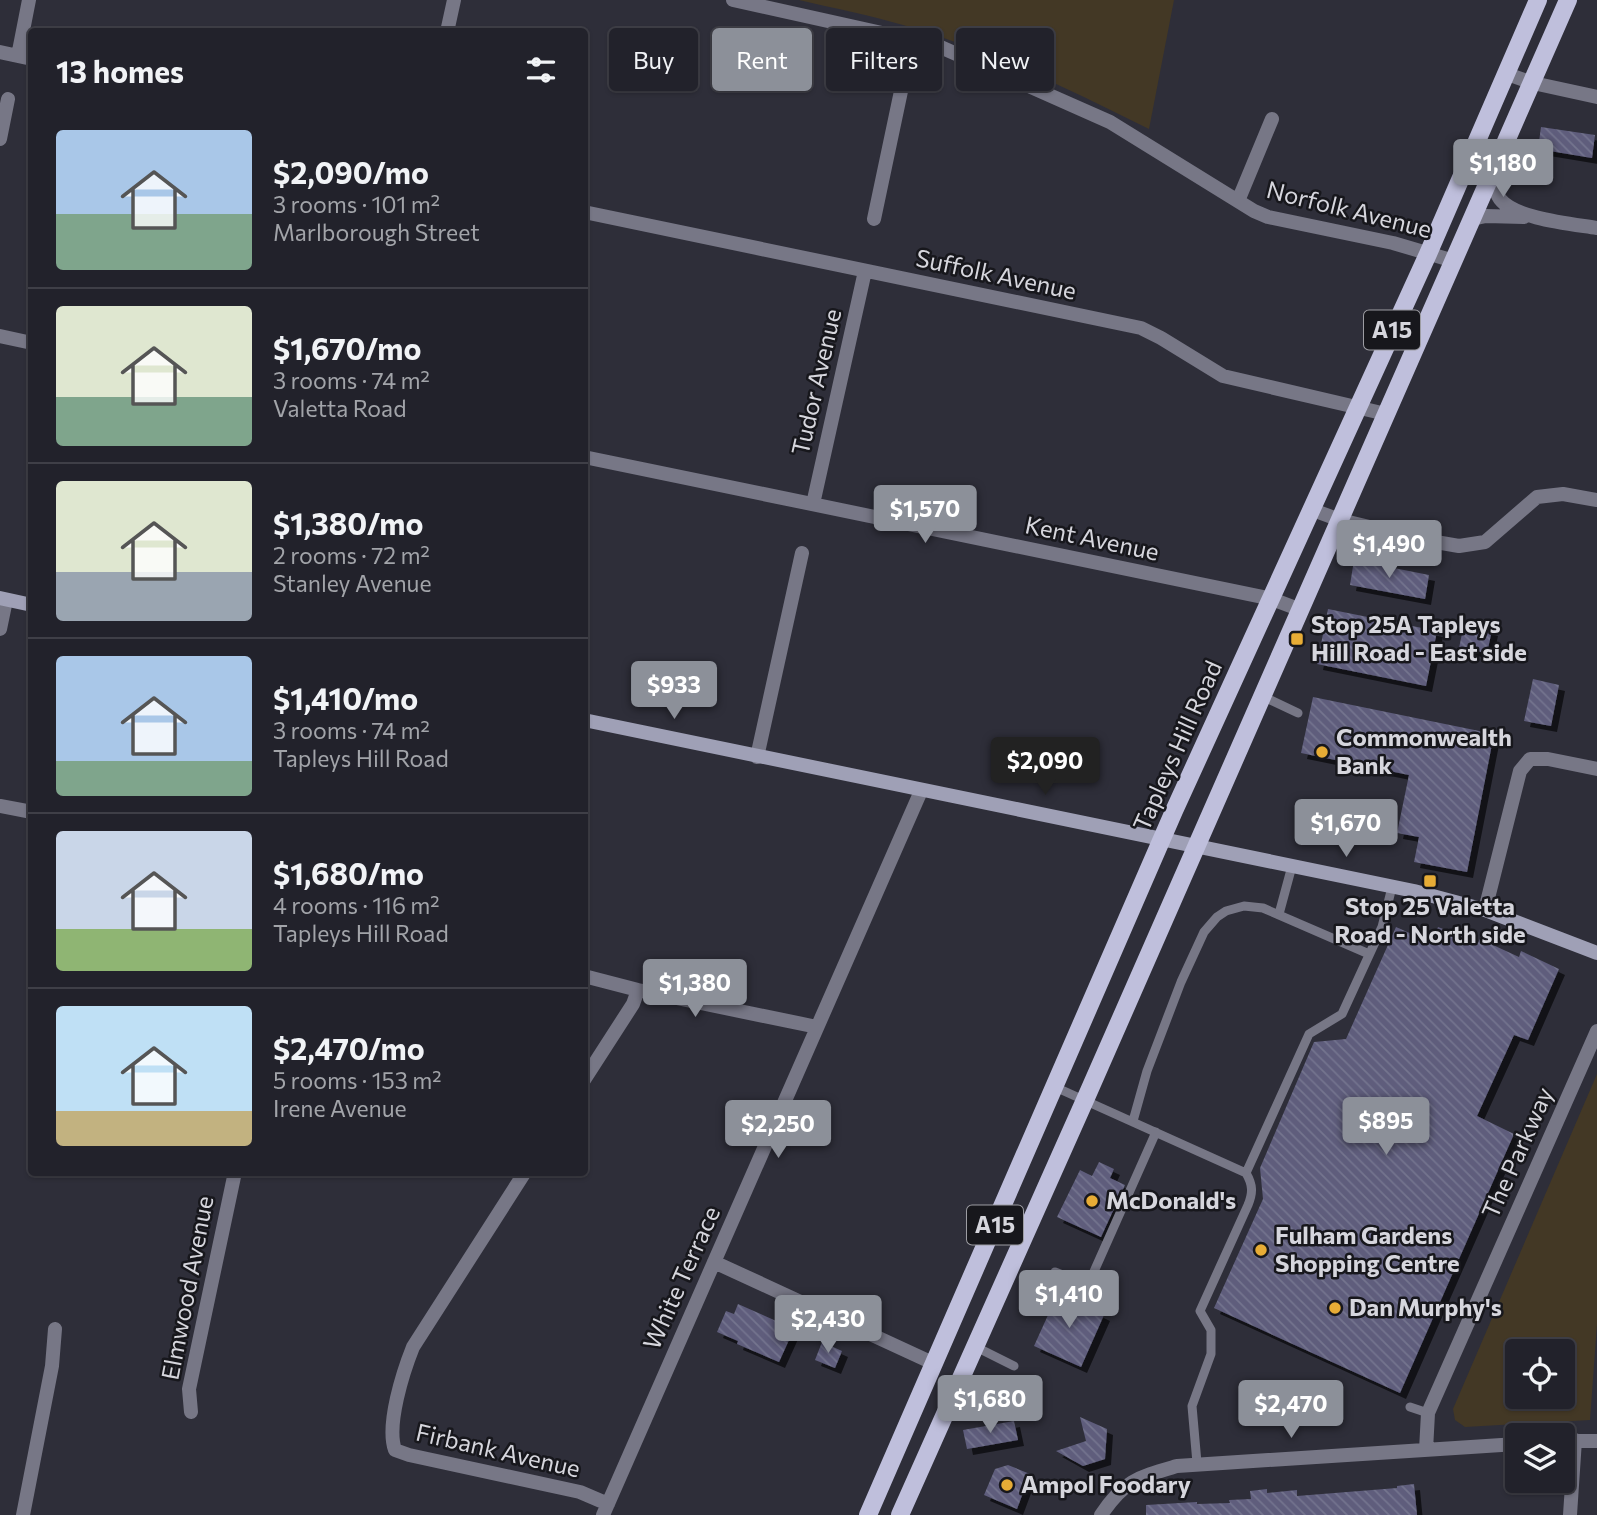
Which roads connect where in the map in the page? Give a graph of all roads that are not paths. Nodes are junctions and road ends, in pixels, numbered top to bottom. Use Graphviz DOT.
graph roads {
  1 [pos="29,0"];
  2 [pos="454,0"];
  3 [pos="733,0"];
  4 [pos="1538,0"];
  5 [pos="1568,0"];
  6 [pos="448,28"];
  7 [pos="862,28"];
  8 [pos="942,48"];
  9 [pos="0,52"];
  10 [pos="25,57"];
  11 [pos="1507,74"];
  12 [pos="1533,83"];
  13 [pos="901,91"];
  14 [pos="1597,97"];
  15 [pos="8,99"];
  16 [pos="1272,119"];
  17 [pos="0,139"];
  18 [pos="1490,178"];
  19 [pos="1238,201"];
  20 [pos="588,213"];
  21 [pos="1539,218"];
  22 [pos="874,219"];
  23 [pos="1472,219"];
  24 [pos="1597,228"];
  25 [pos="1428,254"];
  26 [pos="1454,261"];
  27 [pos="865,271"];
  28 [pos="0,336"];
  29 [pos="28,342"];
  30 [pos="1357,406"];
  31 [pos="1386,414"];
  32 [pos="588,458"];
  33 [pos="1597,500"];
  34 [pos="813,504"];
  35 [pos="1310,509"];
  36 [pos="1340,520"];
  37 [pos="802,553"];
  38 [pos="3,599"];
  39 [pos="1272,599"];
  40 [pos="28,604"];
  41 [pos="1301,610"];
  42 [pos="0,629"];
  43 [pos="1262,696"];
  44 [pos="1298,713"];
  45 [pos="588,721"];
  46 [pos="757,757"];
  47 [pos="1597,769"];
  48 [pos="921,791"];
  49 [pos="0,806"];
  50 [pos="28,811"];
  51 [pos="1162,839"];
  52 [pos="1196,846"];
  53 [pos="1292,866"];
  54 [pos="1392,887"];
  55 [pos="1485,910"];
  56 [pos="1279,914"];
  57 [pos="1597,953"];
  58 [pos="1369,954"];
  59 [pos="588,977"];
  60 [pos="638,990"];
  61 [pos="817,1027"];
  62 [pos="1597,1031"];
  63 [pos="588,1074"];
  64 [pos="1055,1087"];
  65 [pos="1085,1100"];
  66 [pos="1133,1121"];
  67 [pos="1156,1132"];
  68 [pos="1246,1173"];
  69 [pos="233,1176"];
  70 [pos="522,1176"];
  71 [pos="715,1262"];
  72 [pos="1055,1272"];
  73 [pos="55,1329"];
  74 [pos="976,1347"];
  75 [pos="935,1364"];
  76 [pos="1014,1366"];
  77 [pos="1410,1407"];
  78 [pos="191,1412"];
  79 [pos="1428,1413"];
  80 [pos="1575,1440"];
  81 [pos="1597,1441"];
  82 [pos="1505,1445"];
  83 [pos="1426,1450"];
  84 [pos="1197,1463"];
  85 [pos="1570,1493"];
  86 [pos="606,1509"];
  87 [pos="23,1515"];
  88 [pos="867,1515"];
  89 [pos="900,1515"];
  90 [pos="1101,1515"];
  91 [pos="1570,1515"];
  1 -- 10 [label="street"];
  2 -- 6 [label="street"];
  3 -- 7 [label="street, Norfolk Avenue"];
  4 -- 11 [label="main road, Tapleys Hill Road / A15"];
  5 -- 12 [label="main road, A15"];
  8 -- 19 [label="street, Norfolk Avenue"];
  9 -- 10 [label="street"];
  11 -- 12 [label="street"];
  11 -- 25 [label="main road, Tapleys Hill Road / A15"];
  12 -- 14 [label="street"];
  12 -- 18 [label="main road, A15"];
  13 -- 22 [label="street"];
  15 -- 17 [label="street"];
  16 -- 19 [label="street"];
  18 -- 21 [label="street"];
  18 -- 23 [label="main road, A15"];
  19 -- 25 [label="street, Norfolk Avenue"];
  20 -- 27 [label="street, Suffolk Avenue"];
  21 -- 23 [label="street"];
  21 -- 24 [label="street"];
  23 -- 26 [label="main road, A15"];
  25 -- 26 [label="street, Norfolk Avenue"];
  25 -- 30 [label="main road, Tapleys Hill Road / A15"];
  26 -- 31 [label="main road, A15"];
  27 -- 30 [label="street, Suffolk Avenue"];
  27 -- 34 [label="street, Tudor Avenue"];
  28 -- 29 [label="street"];
  30 -- 31 [label="street, Suffolk Avenue"];
  30 -- 35 [label="main road, Tapleys Hill Road / A15"];
  31 -- 36 [label="main road, A15"];
  32 -- 34 [label="street, Kent Avenue"];
  33 -- 36 [label="street"];
  34 -- 39 [label="street, Kent Avenue"];
  35 -- 36 [label="street"];
  35 -- 39 [label="main road, Tapleys Hill Road / A15"];
  36 -- 41 [label="main road, A15"];
  37 -- 46 [label="street"];
  38 -- 40 [label="street"];
  38 -- 42 [label="street"];
  39 -- 41 [label="street, Kent Avenue"];
  39 -- 51 [label="main road, Tapleys Hill Road / A15"];
  41 -- 43 [label="main road, A15"];
  43 -- 44 [label="lane"];
  43 -- 52 [label="main road, A15"];
  45 -- 46 [label="street"];
  46 -- 48 [label="street"];
  47 -- 55 [label="street"];
  48 -- 51 [label="street"];
  48 -- 61 [label="street, White Terrace"];
  49 -- 50 [label="street"];
  51 -- 52 [label="street"];
  51 -- 64 [label="main road, Tapleys Hill Road / A15"];
  52 -- 53 [label="street"];
  52 -- 65 [label="main road, A15"];
  53 -- 54 [label="street"];
  53 -- 56 [label="lane"];
  54 -- 55 [label="street"];
  54 -- 58 [label="lane"];
  55 -- 57 [label="street"];
  56 -- 58 [label="lane"];
  56 -- 66 [label="lane"];
  58 -- 68 [label="lane"];
  59 -- 60 [label="street"];
  60 -- 61 [label="street"];
  60 -- 63 [label="street"];
  61 -- 71 [label="street, White Terrace"];
  62 -- 79 [label="street, The Parkway"];
  64 -- 65 [label="lane"];
  64 -- 75 [label="main road, Tapleys Hill Road / A15"];
  65 -- 66 [label="lane"];
  65 -- 74 [label="main road, A15"];
  66 -- 67 [label="lane"];
  67 -- 68 [label="lane"];
  67 -- 72 [label="lane"];
  68 -- 84 [label="lane"];
  69 -- 78 [label="street, Elmwood Avenue"];
  70 -- 86 [label="street, Firbank Avenue"];
  71 -- 75 [label="street"];
  71 -- 86 [label="street, White Terrace"];
  73 -- 87 [label="street"];
  74 -- 76 [label="lane"];
  74 -- 89 [label="main road, A15"];
  75 -- 88 [label="main road, Tapleys Hill Road / A15"];
  77 -- 79 [label="lane"];
  79 -- 83 [label="street, The Parkway"];
  80 -- 81 [label="street"];
  82 -- 83 [label="street"];
  83 -- 84 [label="street"];
  84 -- 90 [label="street"];
  85 -- 91 [label="street"];
}
